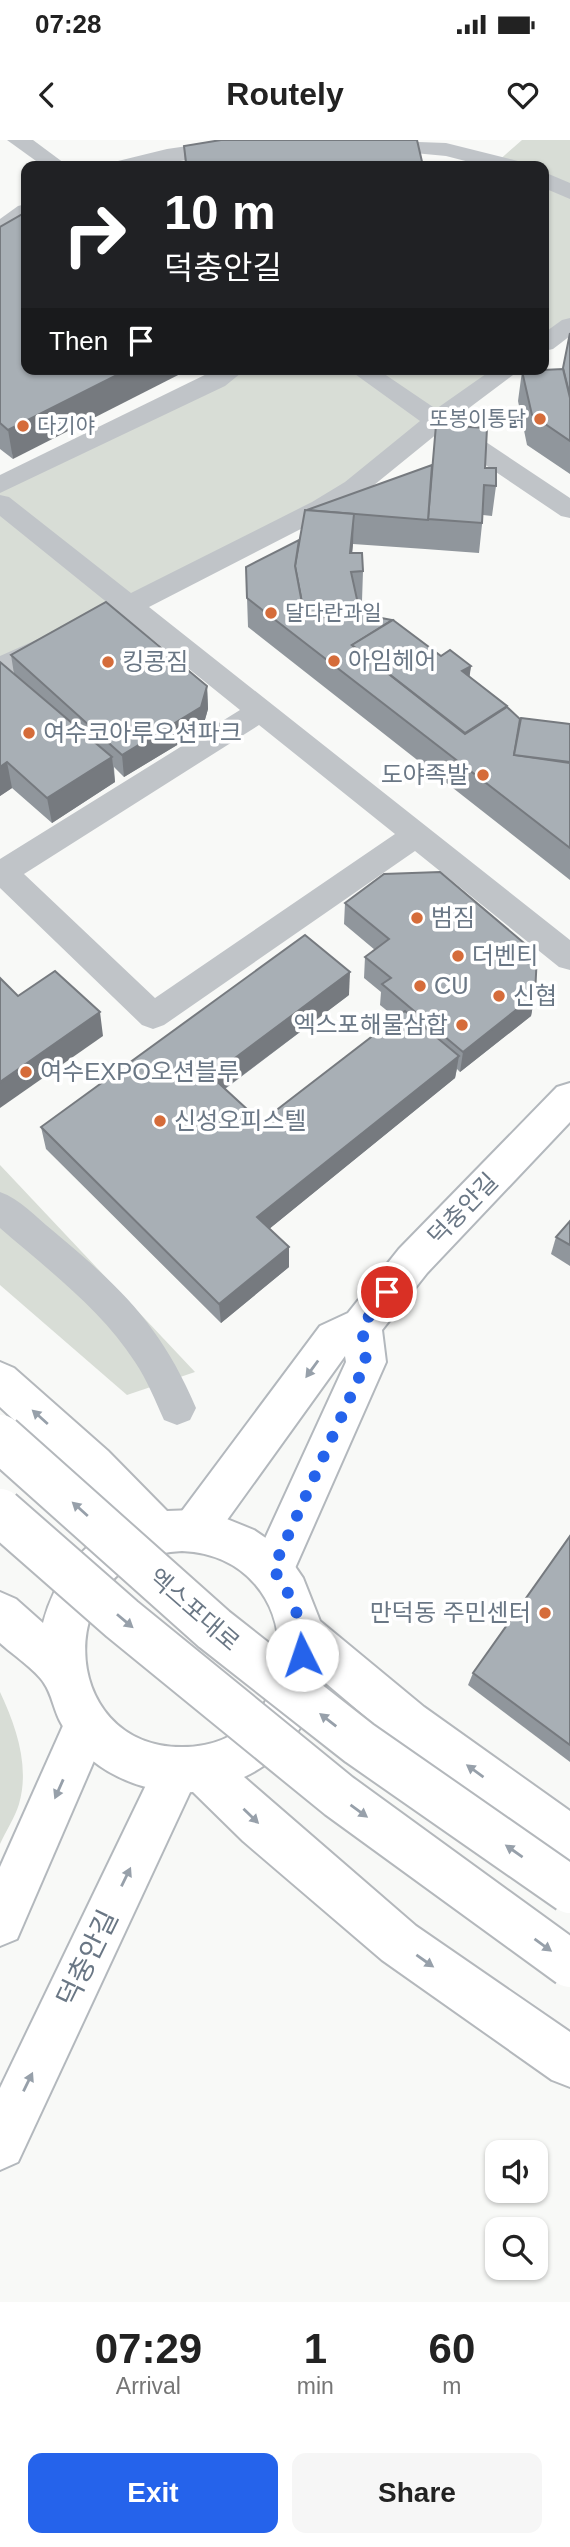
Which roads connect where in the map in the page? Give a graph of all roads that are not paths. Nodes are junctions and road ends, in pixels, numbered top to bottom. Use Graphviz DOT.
graph roads {
  1 [pos="18,140"];
  2 [pos="346,142"];
  3 [pos="258,144"];
  4 [pos="50,161"];
  5 [pos="148,161"];
  6 [pos="502,161"];
  7 [pos="549,182"];
  8 [pos="570,192"];
  9 [pos="21,214"];
  10 [pos="0,229"];
  11 [pos="570,325"];
  12 [pos="549,340"];
  13 [pos="226,375"];
  14 [pos="369,375"];
  15 [pos="501,375"];
  16 [pos="436,421"];
  17 [pos="0,485"];
  18 [pos="0,503"];
  19 [pos="570,510"];
  20 [pos="129,606"];
  21 [pos="0,667"];
  22 [pos="261,711"];
  23 [pos="416,835"];
  24 [pos="570,958"];
  25 [pos="570,1098"];
  26 [pos="0,1207"];
  27 [pos="362,1326"];
  28 [pos="0,1381"];
  29 [pos="177,1408"];
  30 [pos="0,1438"];
  31 [pos="0,1512"];
  32 [pos="177,1532"];
  33 [pos="273,1569"];
  34 [pos="0,1614"];
  35 [pos="303,1635"];
  36 [pos="62,1669"];
  37 [pos="86,1726"];
  38 [pos="189,1770"];
  39 [pos="570,1839"];
  40 [pos="570,1890"];
  41 [pos="0,1922"];
  42 [pos="570,1964"];
  43 [pos="570,2062"];
  44 [pos="0,2144"];
  1 -- 4 [label="street"];
  2 -- 6 [label="street"];
  3 -- 5 [label="street"];
  7 -- 8 [label="street"];
  9 -- 10 [label="street"];
  11 -- 12 [label="street"];
  13 -- 17 [label="street"];
  14 -- 16 [label="street"];
  15 -- 16 [label="street"];
  16 -- 19 [label="street"];
  16 -- 20 [label="street"];
  18 -- 20 [label="street"];
  20 -- 21 [label="street"];
  20 -- 22 [label="street"];
  22 -- 23 [label="street"];
  22 -- 23 [label="street"];
  23 -- 24 [label="street"];
  25 -- 27 [label="main road, 덕충안길"];
  26 -- 29 [label="street"];
  27 -- 32 [label="main road, 덕충안길, one-way"];
  27 -- 33 [label="main road"];
  32 -- 28 [label="main road, one-way"];
  40 -- 30 [label="main road, 엑스포대로, one-way, bridge"];
  31 -- 42 [label="main road, 엑스포대로, one-way, bridge"];
  32 -- 33 [label="main road"];
  32 -- 36 [label="main road"];
  33 -- 35 [label="main road"];
  34 -- 36 [label="main road"];
  35 -- 38 [label="main road"];
  39 -- 35 [label="main road, one-way"];
  36 -- 37 [label="main road"];
  37 -- 38 [label="main road"];
  37 -- 41 [label="main road, one-way"];
  38 -- 43 [label="main road, one-way"];
  44 -- 38 [label="main road, 덕충안길, one-way"];
}
